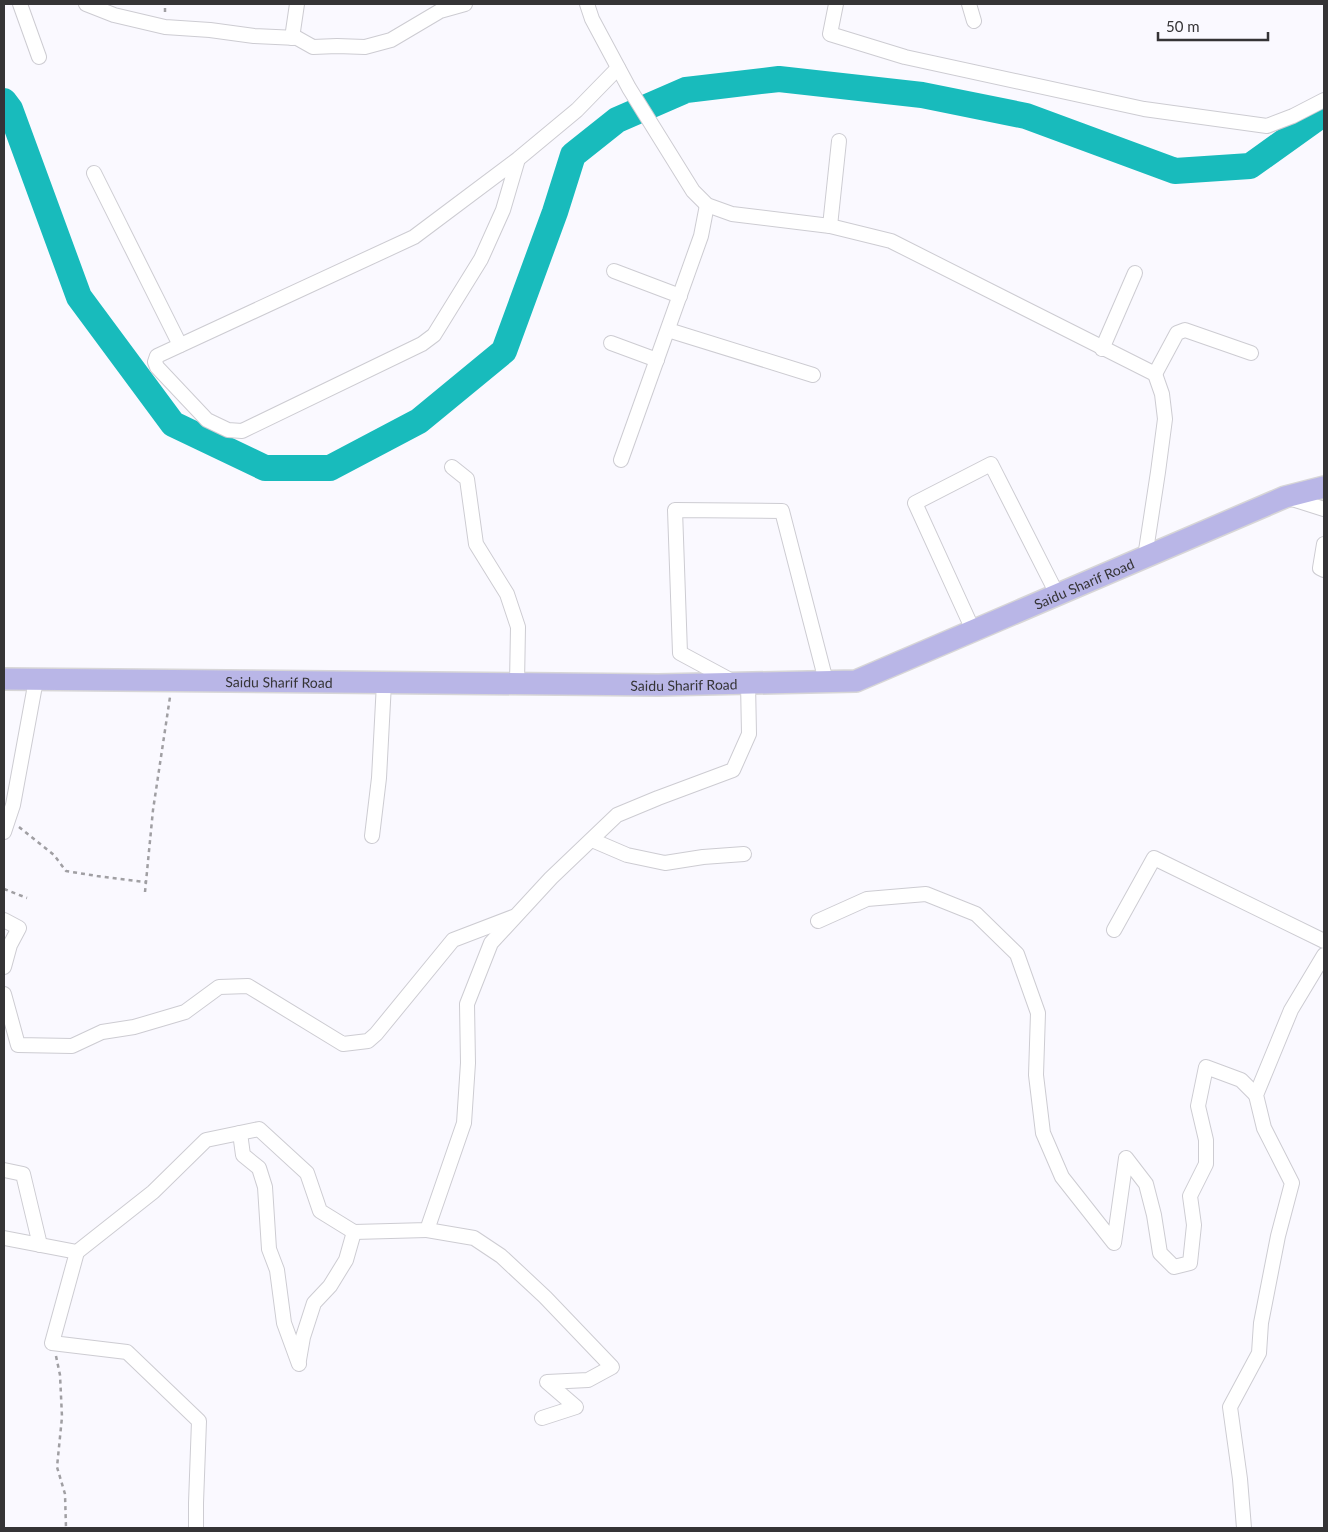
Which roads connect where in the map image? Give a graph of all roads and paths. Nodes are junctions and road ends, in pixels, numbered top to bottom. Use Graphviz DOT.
graph roads {
  1 [pos="20,4"];
  2 [pos="86,4"];
  3 [pos="297,4"];
  4 [pos="465,4"];
  5 [pos="587,4"];
  6 [pos="836,4"];
  7 [pos="970,4"];
  8 [pos="440,7"];
  9 [pos="974,21"];
  10 [pos="292,38"];
  11 [pos="39,57"];
  12 [pos="618,68"];
  13 [pos="1324,100"];
  14 [pos="839,141"];
  15 [pos="518,159"];
  16 [pos="94,173"];
  17 [pos="707,205"];
  18 [pos="830,226"];
  19 [pos="614,271"];
  20 [pos="1135,273"];
  21 [pos="680,296"];
  22 [pos="668,330"];
  23 [pos="611,343"];
  24 [pos="180,345"];
  25 [pos="1102,349"];
  26 [pos="1251,353"];
  27 [pos="657,360"];
  28 [pos="1154,374"];
  29 [pos="813,375"];
  30 [pos="621,460"];
  31 [pos="452,466"];
  32 [pos="1324,487"];
  33 [pos="1285,497"];
  34 [pos="1324,509"];
  35 [pos="1324,544"];
  36 [pos="1145,557"];
  37 [pos="1324,570"];
  38 [pos="1057,594"];
  39 [pos="973,630"];
  40 [pos="4,679"];
  41 [pos="36,680"];
  42 [pos="173,681"];
  43 [pos="826,681"];
  44 [pos="384,682"];
  45 [pos="742,683"];
  46 [pos="517,684"];
  47 [pos="8,818"];
  48 [pos="4,832"];
  49 [pos="372,836"];
  50 [pos="592,840"];
  51 [pos="744,854"];
  52 [pos="146,882"];
  53 [pos="4,889"];
  54 [pos="145,892"];
  55 [pos="27,898"];
  56 [pos="516,916"];
  57 [pos="4,920"];
  58 [pos="818,921"];
  59 [pos="1114,930"];
  60 [pos="1324,941"];
  61 [pos="1324,955"];
  62 [pos="4,967"];
  63 [pos="4,994"];
  64 [pos="1256,1095"];
  65 [pos="240,1133"];
  66 [pos="4,1170"];
  67 [pos="427,1230"];
  68 [pos="354,1232"];
  69 [pos="4,1238"];
  70 [pos="40,1246"];
  71 [pos="77,1252"];
  72 [pos="52,1343"];
  73 [pos="542,1418"];
  74 [pos="66,1528"];
  75 [pos="196,1528"];
  76 [pos="1244,1528"];
  1 -- 11 [label="street"];
  2 -- 10 [label="street"];
  3 -- 10 [label="street"];
  4 -- 8 [label="street"];
  5 -- 12 [label="street"];
  6 -- 13 [label="street"];
  7 -- 9 [label="street"];
  8 -- 10 [label="street"];
  12 -- 15 [label="street"];
  12 -- 17 [label="street"];
  14 -- 18 [label="street"];
  15 -- 24 [label="street"];
  15 -- 24 [label="street"];
  16 -- 24 [label="street"];
  17 -- 18 [label="street"];
  17 -- 21 [label="street"];
  18 -- 25 [label="street"];
  19 -- 21 [label="street"];
  20 -- 25 [label="street"];
  21 -- 22 [label="street"];
  22 -- 27 [label="street"];
  22 -- 29 [label="street"];
  23 -- 27 [label="street"];
  25 -- 28 [label="street"];
  26 -- 28 [label="street"];
  27 -- 30 [label="street"];
  28 -- 36 [label="street"];
  31 -- 46 [label="street"];
  32 -- 33 [label="main road, Saidu Sharif Road"];
  33 -- 34 [label="street"];
  33 -- 36 [label="main road, Saidu Sharif Road"];
  35 -- 37 [label="street"];
  36 -- 38 [label="main road, Saidu Sharif Road"];
  38 -- 39 [label="main road, Saidu Sharif Road"];
  38 -- 39 [label="street"];
  39 -- 43 [label="main road, Saidu Sharif Road"];
  40 -- 41 [label="main road, Saidu Sharif Road"];
  41 -- 42 [label="main road, Saidu Sharif Road"];
  41 -- 47 [label="street"];
  42 -- 44 [label="main road, Saidu Sharif Road"];
  42 -- 52 [label="path"];
  43 -- 45 [label="main road, Saidu Sharif Road"];
  43 -- 45 [label="street"];
  44 -- 46 [label="main road, Saidu Sharif Road"];
  44 -- 49 [label="street"];
  45 -- 46 [label="main road, Saidu Sharif Road"];
  45 -- 50 [label="street"];
  47 -- 48 [label="street"];
  47 -- 52 [label="path"];
  50 -- 51 [label="street"];
  50 -- 56 [label="street"];
  52 -- 54 [label="path"];
  53 -- 55 [label="path"];
  56 -- 63 [label="street"];
  56 -- 67 [label="street"];
  57 -- 62 [label="street"];
  58 -- 64 [label="street"];
  59 -- 60 [label="street"];
  61 -- 64 [label="street"];
  64 -- 76 [label="street"];
  65 -- 68 [label="street"];
  65 -- 68 [label="street"];
  65 -- 71 [label="street"];
  66 -- 70 [label="street"];
  67 -- 68 [label="street"];
  67 -- 73 [label="street"];
  69 -- 70 [label="street"];
  70 -- 71 [label="street"];
  71 -- 72 [label="street"];
  72 -- 74 [label="path"];
  72 -- 75 [label="street"];
}
